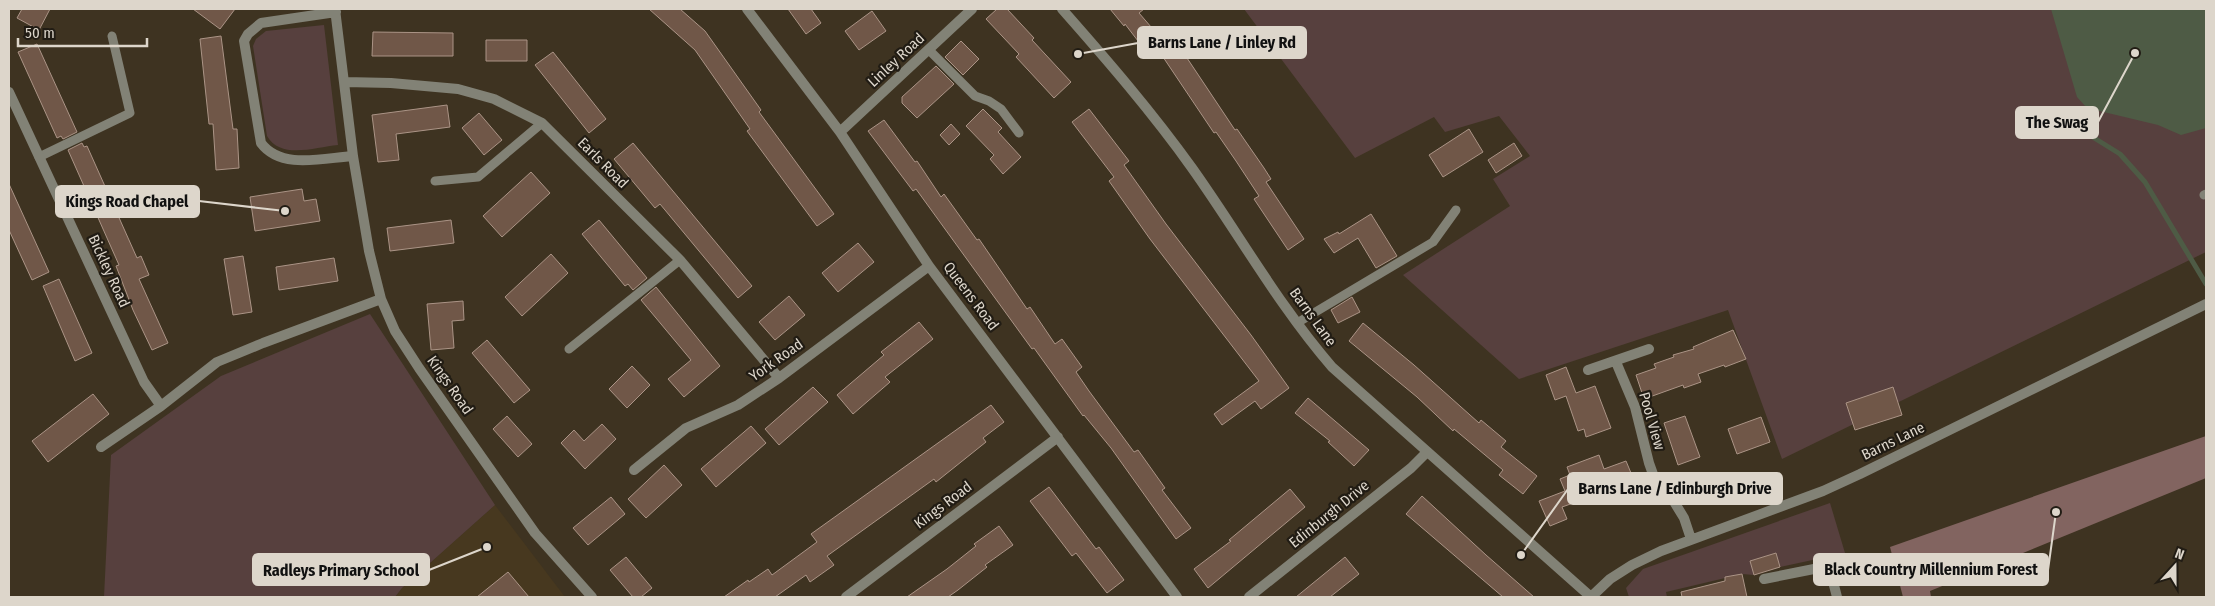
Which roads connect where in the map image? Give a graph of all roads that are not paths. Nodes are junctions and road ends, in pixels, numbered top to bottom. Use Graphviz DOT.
graph roads {
  1 [pos="747,9"];
  2 [pos="972,9"];
  3 [pos="1062,9"];
  4 [pos="336,10"];
  5 [pos="112,36"];
  6 [pos="929,50"];
  7 [pos="345,82"];
  8 [pos="9,92"];
  9 [pos="542,122"];
  10 [pos="840,132"];
  11 [pos="1019,133"];
  12 [pos="353,156"];
  13 [pos="39,157"];
  14 [pos="435,181"];
  15 [pos="1456,210"];
  16 [pos="680,260"];
  17 [pos="929,266"];
  18 [pos="381,299"];
  19 [pos="2206,304"];
  20 [pos="1297,323"];
  21 [pos="569,349"];
  22 [pos="1649,349"];
  23 [pos="1616,362"];
  24 [pos="1588,370"];
  25 [pos="779,378"];
  26 [pos="161,406"];
  27 [pos="1058,437"];
  28 [pos="101,447"];
  29 [pos="1427,452"];
  30 [pos="634,470"];
  31 [pos="1691,539"];
  32 [pos="1764,580"];
  33 [pos="592,597"];
  34 [pos="846,597"];
  35 [pos="1177,597"];
  36 [pos="1249,597"];
  37 [pos="1837,597"];
  1 -- 10 [label="street, Queens Road"];
  2 -- 6 [label="street, Linley Road"];
  3 -- 20 [label="street, Barns Lane"];
  4 -- 7 [label="street, Kings Road"];
  4 -- 12 [label="street, Kings Road"];
  5 -- 13 [label="lane"];
  6 -- 10 [label="street, Linley Road"];
  6 -- 11 [label="lane"];
  7 -- 9 [label="street, Earls Road"];
  7 -- 12 [label="street, Kings Road"];
  8 -- 13 [label="street, Bickley Road"];
  9 -- 14 [label="lane"];
  9 -- 16 [label="street, Earls Road"];
  10 -- 17 [label="street, Queens Road"];
  12 -- 18 [label="street, Kings Road"];
  13 -- 26 [label="street, Bickley Road"];
  15 -- 20 [label="lane"];
  16 -- 21 [label="lane"];
  16 -- 25 [label="street, Earls Road"];
  17 -- 25 [label="street, York Road"];
  17 -- 27 [label="street, Queens Road"];
  18 -- 26 [label="street"];
  18 -- 33 [label="street, Kings Road"];
  19 -- 31 [label="street, Barns Lane"];
  20 -- 29 [label="street, Barns Lane"];
  22 -- 23 [label="street"];
  23 -- 24 [label="street"];
  23 -- 31 [label="street, Pool View"];
  25 -- 30 [label="street, York Road"];
  26 -- 28 [label="street"];
  27 -- 34 [label="street, Kings Road"];
  27 -- 35 [label="street, Queens Road"];
  29 -- 31 [label="street, Barns Lane"];
  29 -- 36 [label="street, Edinburgh Drive"];
  32 -- 37 [label="street"];
}
